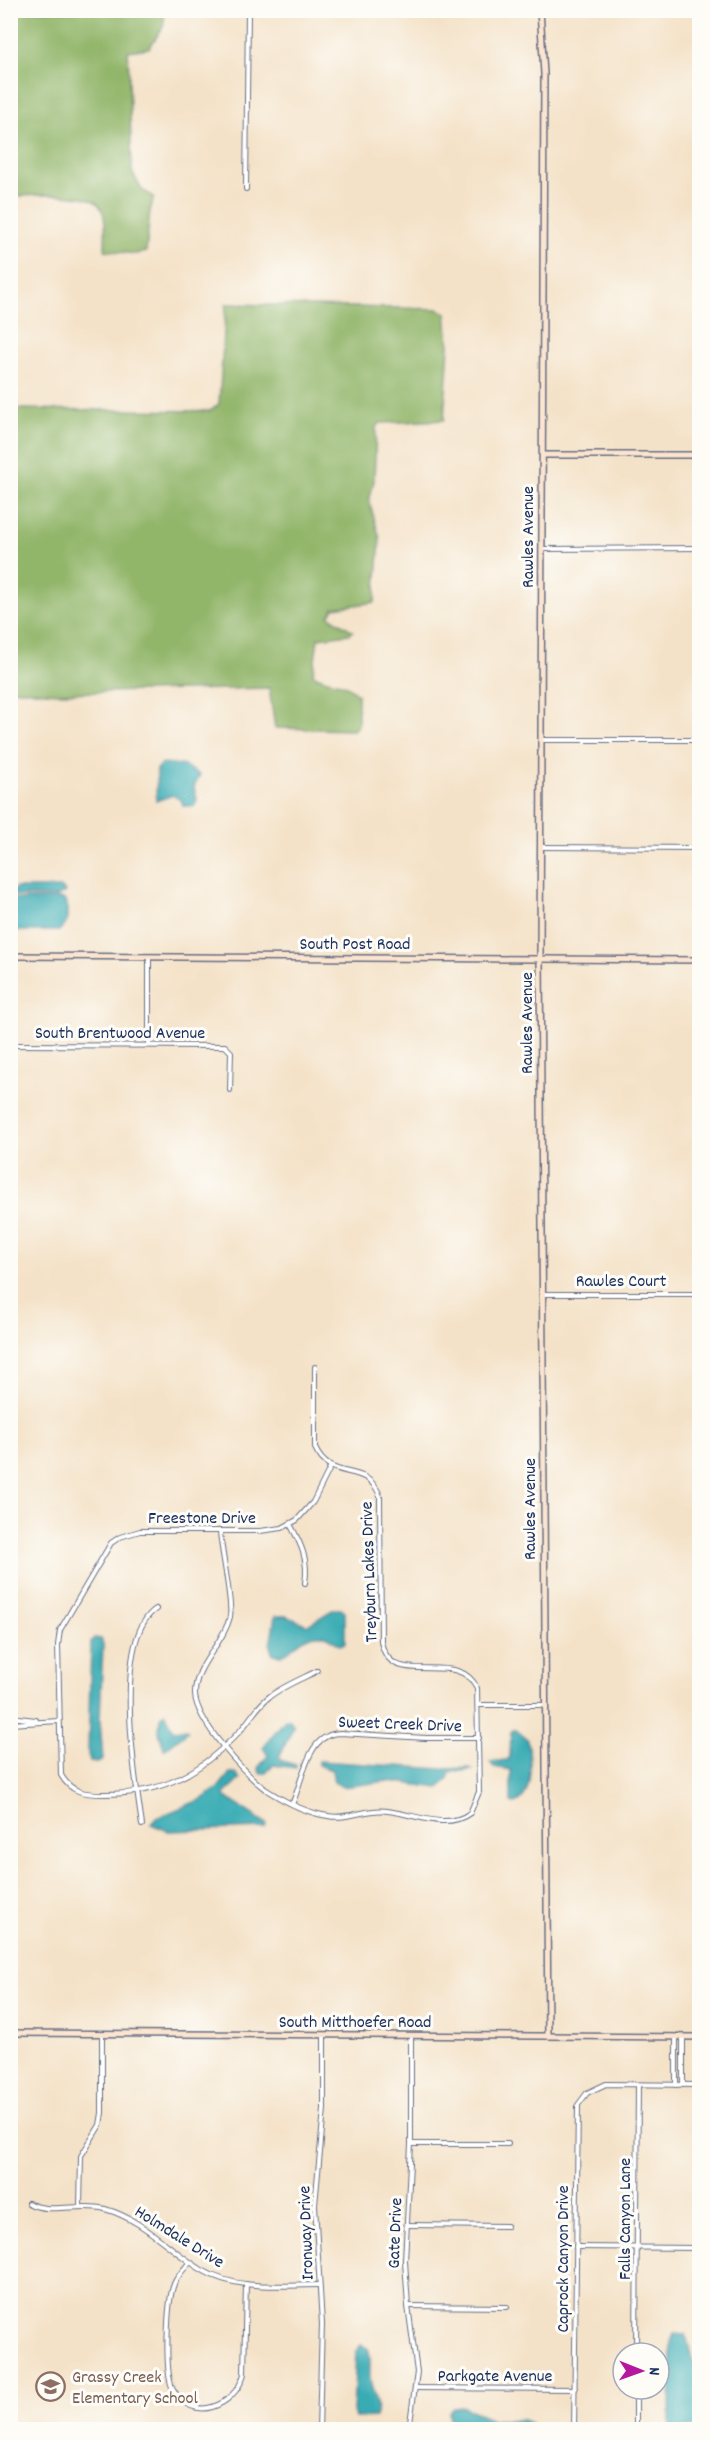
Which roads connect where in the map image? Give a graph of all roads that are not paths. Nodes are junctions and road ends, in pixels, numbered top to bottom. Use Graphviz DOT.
graph roads {
  1 [pos="248,10"];
  2 [pos="540,10"];
  3 [pos="246,189"];
  4 [pos="699,454"];
  5 [pos="543,455"];
  6 [pos="699,548"];
  7 [pos="542,549"];
  8 [pos="542,740"];
  9 [pos="699,740"];
  10 [pos="541,847"];
  11 [pos="699,848"];
  12 [pos="10,956"];
  13 [pos="149,957"];
  14 [pos="540,959"];
  15 [pos="699,960"];
  16 [pos="10,1045"];
  17 [pos="149,1045"];
  18 [pos="230,1090"];
  19 [pos="542,1294"];
  20 [pos="699,1294"];
  21 [pos="315,1367"];
  22 [pos="330,1468"];
  23 [pos="290,1524"];
  24 [pos="220,1531"];
  25 [pos="305,1583"];
  26 [pos="156,1609"];
  27 [pos="317,1671"];
  28 [pos="479,1705"];
  29 [pos="545,1705"];
  30 [pos="10,1717"];
  31 [pos="37,1721"];
  32 [pos="59,1721"];
  33 [pos="10,1724"];
  34 [pos="479,1738"];
  35 [pos="224,1745"];
  36 [pos="137,1793"];
  37 [pos="293,1803"];
  38 [pos="142,1825"];
  39 [pos="10,2033"];
  40 [pos="102,2034"];
  41 [pos="324,2036"];
  42 [pos="411,2036"];
  43 [pos="548,2036"];
  44 [pos="676,2037"];
  45 [pos="683,2037"];
  46 [pos="699,2037"];
  47 [pos="638,2085"];
  48 [pos="676,2085"];
  49 [pos="683,2085"];
  50 [pos="699,2085"];
  51 [pos="411,2144"];
  52 [pos="508,2144"];
  53 [pos="28,2203"];
  54 [pos="81,2207"];
  55 [pos="406,2225"];
  56 [pos="507,2226"];
  57 [pos="576,2247"];
  58 [pos="637,2247"];
  59 [pos="699,2248"];
  60 [pos="190,2262"];
  61 [pos="246,2284"];
  62 [pos="320,2286"];
  63 [pos="408,2306"];
  64 [pos="507,2307"];
  65 [pos="636,2341"];
  66 [pos="415,2388"];
  67 [pos="575,2389"];
  68 [pos="636,2401"];
  69 [pos="319,2430"];
  70 [pos="409,2430"];
  71 [pos="574,2430"];
  72 [pos="636,2430"];
  1 -- 3 [label="street"];
  2 -- 5 [label="street, Rawles Avenue"];
  4 -- 5 [label="street"];
  5 -- 7 [label="street, Rawles Avenue"];
  6 -- 7 [label="street"];
  7 -- 8 [label="street, Rawles Avenue"];
  8 -- 9 [label="street"];
  8 -- 10 [label="street, Rawles Avenue"];
  10 -- 11 [label="street"];
  10 -- 14 [label="street, Rawles Avenue"];
  12 -- 13 [label="street, South Post Road"];
  13 -- 14 [label="street, South Post Road"];
  13 -- 17 [label="street"];
  14 -- 15 [label="street, South Post Road"];
  14 -- 19 [label="street, Rawles Avenue"];
  16 -- 17 [label="street, South Brentwood Avenue"];
  17 -- 18 [label="street, South Brentwood Avenue"];
  19 -- 20 [label="street, Rawles Court"];
  19 -- 29 [label="street, Rawles Avenue"];
  21 -- 22 [label="street"];
  22 -- 23 [label="street"];
  22 -- 28 [label="street, Treyburn Lakes Drive"];
  23 -- 24 [label="street, Freestone Drive"];
  23 -- 25 [label="street"];
  24 -- 32 [label="street, Freestone Drive"];
  24 -- 35 [label="street"];
  26 -- 36 [label="street"];
  27 -- 35 [label="street"];
  28 -- 29 [label="street"];
  28 -- 34 [label="street, Treyburn Lakes Drive"];
  29 -- 43 [label="street, Rawles Avenue"];
  30 -- 31 [label="street"];
  31 -- 32 [label="street"];
  31 -- 33 [label="street"];
  32 -- 36 [label="street"];
  34 -- 37 [label="street, Sweet Creek Drive"];
  34 -- 37 [label="street, Treyburn Lakes Drive"];
  35 -- 36 [label="street"];
  35 -- 37 [label="street"];
  36 -- 38 [label="street"];
  39 -- 40 [label="street, South Mitthoefer Road"];
  40 -- 41 [label="street, South Mitthoefer Road"];
  40 -- 54 [label="street"];
  41 -- 42 [label="street, South Mitthoefer Road"];
  41 -- 62 [label="street, Ironway Drive"];
  42 -- 43 [label="street, South Mitthoefer Road"];
  42 -- 51 [label="street, Gate Drive"];
  43 -- 44 [label="street, South Mitthoefer Road"];
  44 -- 45 [label="street, South Mitthoefer Road"];
  44 -- 48 [label="street"];
  45 -- 46 [label="street, South Mitthoefer Road"];
  45 -- 49 [label="street"];
  47 -- 48 [label="street"];
  47 -- 57 [label="street, Caprock Canyon Drive"];
  47 -- 58 [label="street, Falls Canyon Lane"];
  48 -- 49 [label="street"];
  49 -- 50 [label="street"];
  51 -- 52 [label="street"];
  51 -- 55 [label="street, Gate Drive"];
  53 -- 54 [label="street, Holmdale Drive"];
  54 -- 60 [label="street, Holmdale Drive"];
  55 -- 56 [label="street"];
  55 -- 63 [label="street, Gate Drive"];
  57 -- 58 [label="street"];
  57 -- 67 [label="street, Caprock Canyon Drive"];
  58 -- 59 [label="street"];
  58 -- 65 [label="street, Falls Canyon Lane"];
  60 -- 61 [label="street, Holmdale Drive"];
  60 -- 61 [label="street"];
  61 -- 62 [label="street, Holmdale Drive"];
  62 -- 69 [label="street, Ironway Drive"];
  63 -- 64 [label="street"];
  63 -- 66 [label="street, Gate Drive"];
  66 -- 67 [label="street, Parkgate Avenue"];
  66 -- 70 [label="street, Gate Drive"];
  67 -- 71 [label="street, Caprock Canyon Drive"];
  68 -- 72 [label="street"];
}
